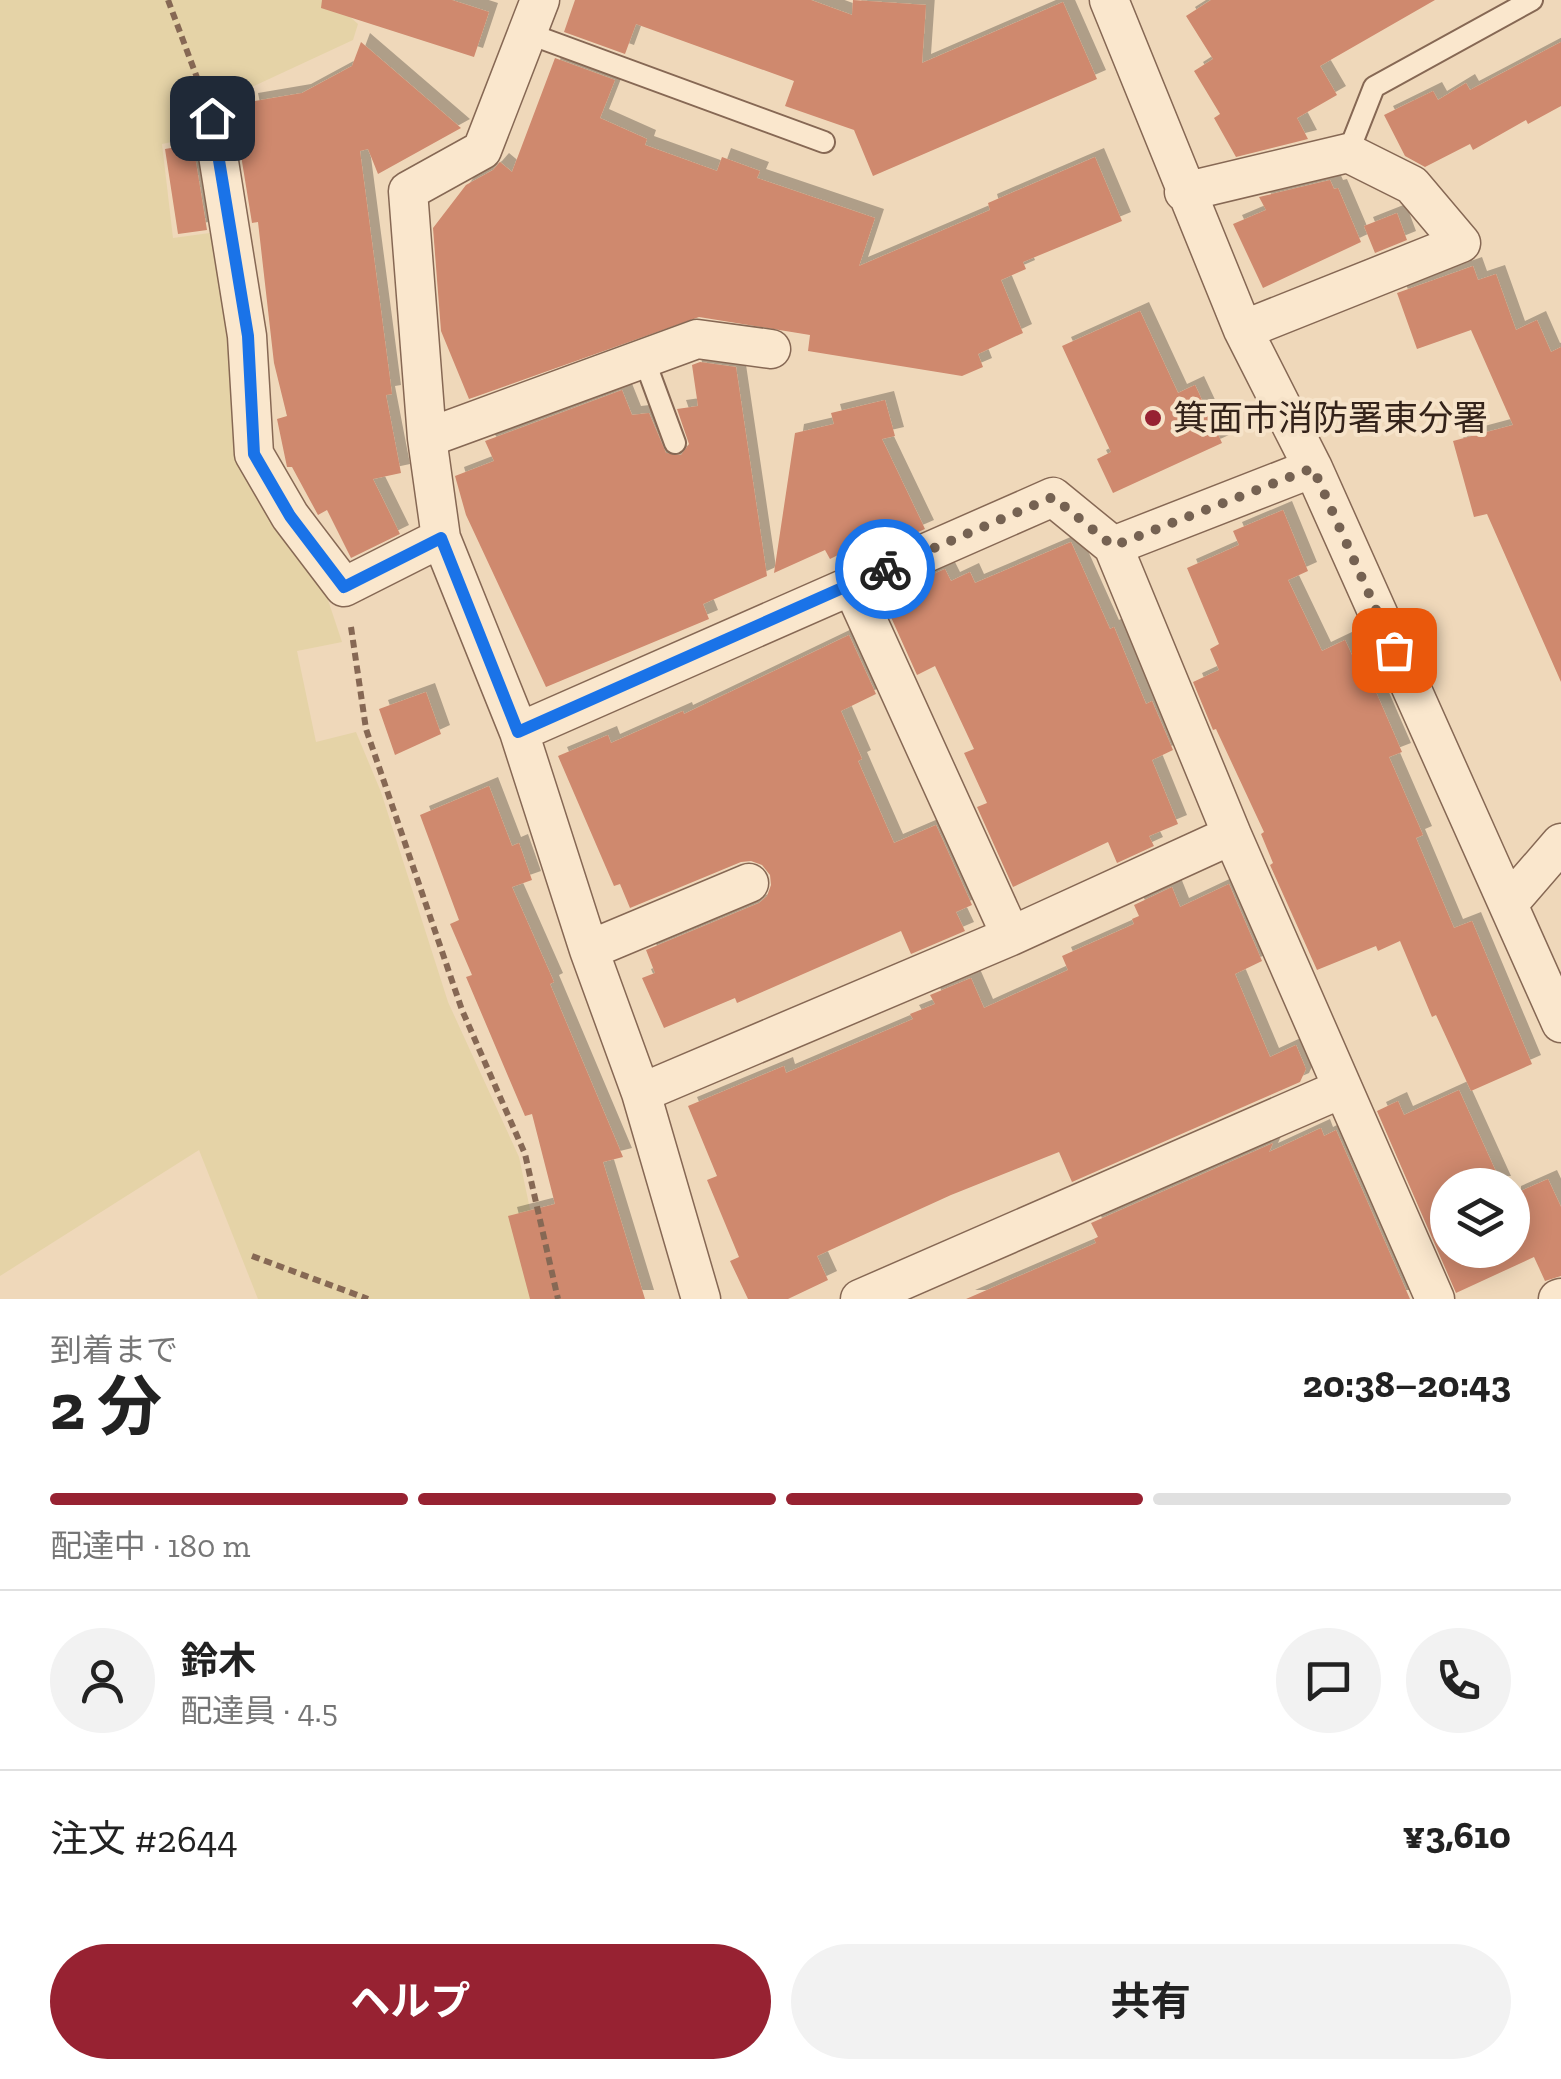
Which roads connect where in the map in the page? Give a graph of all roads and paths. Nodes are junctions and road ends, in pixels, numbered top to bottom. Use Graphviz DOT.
graph roads {
  1 [pos="168,0"];
  2 [pos="1109,0"];
  3 [pos="1532,0"];
  4 [pos="534,16"];
  5 [pos="212,118"];
  6 [pos="824,142"];
  7 [pos="1348,154"];
  8 [pos="1184,192"];
  9 [pos="1242,330"];
  10 [pos="771,350"];
  11 [pos="644,358"];
  12 [pos="427,438"];
  13 [pos="675,442"];
  14 [pos="1313,468"];
  15 [pos="441,538"];
  16 [pos="1113,546"];
  17 [pos="851,584"];
  18 [pos="344,587"];
  19 [pos="518,732"];
  20 [pos="1232,835"];
  21 [pos="1561,842"];
  22 [pos="749,883"];
  23 [pos="1508,903"];
  24 [pos="1011,936"];
  25 [pos="589,950"];
  26 [pos="1561,1023"];
  27 [pos="1341,1089"];
  28 [pos="640,1092"];
  29 [pos="252,1256"];
  30 [pos="368,1299"];
  31 [pos="558,1299"];
  32 [pos="701,1299"];
  33 [pos="860,1299"];
  34 [pos="1435,1299"];
  1 -- 5 [label="path"];
  2 -- 8 [label="street"];
  3 -- 7 [label="lane"];
  4 -- 6 [label="lane"];
  4 -- 12 [label="street"];
  5 -- 18 [label="street"];
  7 -- 8 [label="street"];
  7 -- 9 [label="street"];
  8 -- 9 [label="street"];
  9 -- 14 [label="street"];
  10 -- 11 [label="street"];
  11 -- 12 [label="street"];
  11 -- 13 [label="lane"];
  12 -- 15 [label="street"];
  14 -- 16 [label="street"];
  14 -- 23 [label="street"];
  15 -- 18 [label="street"];
  15 -- 19 [label="street"];
  16 -- 17 [label="street"];
  16 -- 20 [label="street"];
  17 -- 19 [label="street"];
  17 -- 24 [label="street"];
  18 -- 31 [label="path"];
  19 -- 25 [label="street"];
  20 -- 24 [label="street"];
  20 -- 27 [label="street"];
  21 -- 23 [label="street"];
  22 -- 25 [label="street"];
  23 -- 26 [label="street"];
  24 -- 28 [label="street"];
  25 -- 28 [label="street"];
  27 -- 33 [label="street"];
  27 -- 34 [label="street"];
  28 -- 32 [label="street"];
  29 -- 30 [label="path"];
}
